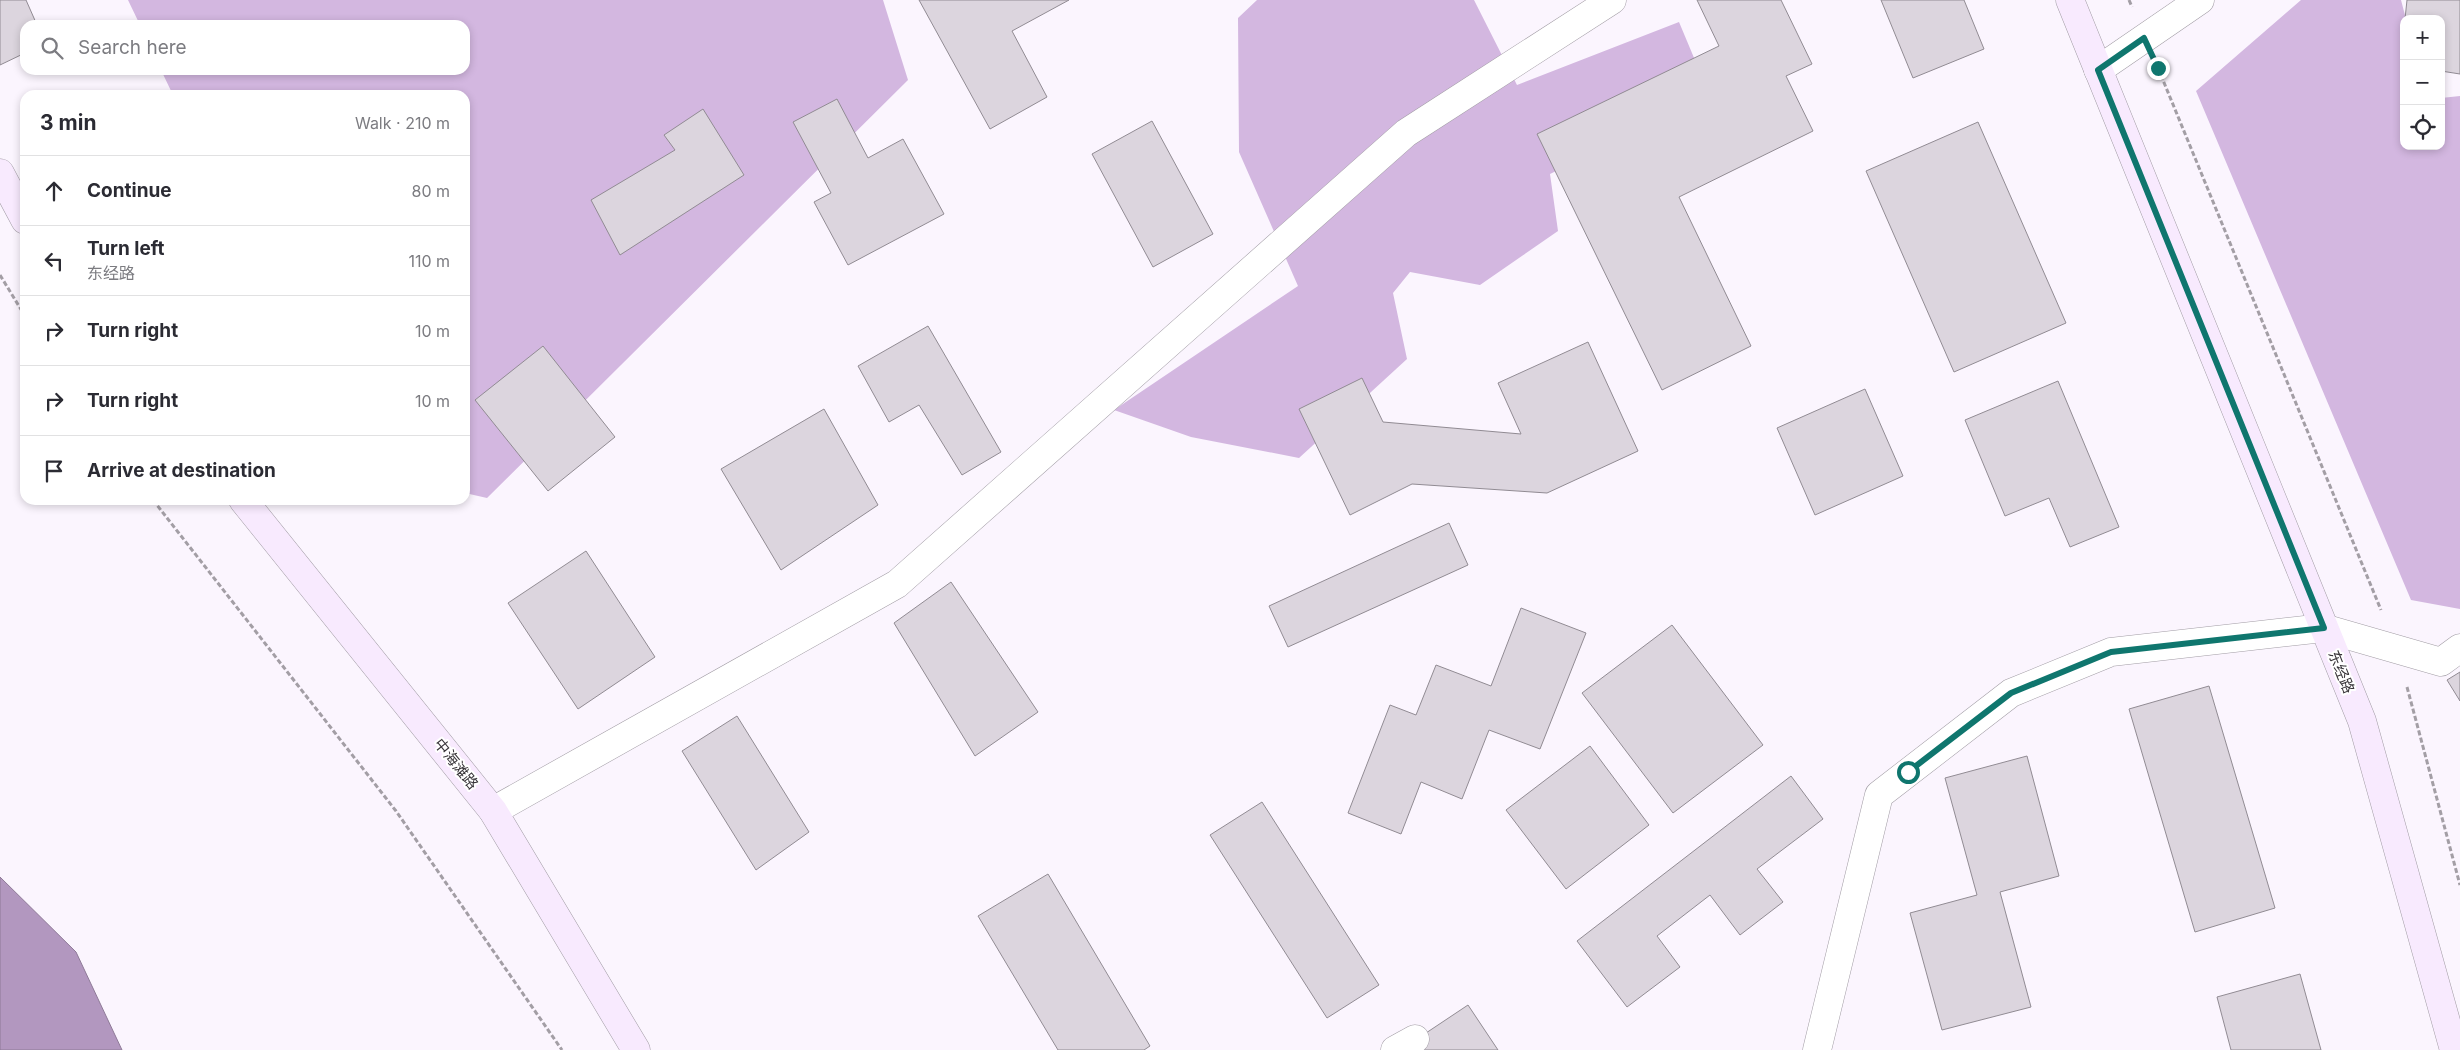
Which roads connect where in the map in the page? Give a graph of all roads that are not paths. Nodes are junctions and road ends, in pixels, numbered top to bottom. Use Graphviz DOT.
graph roads {
  1 [pos="1612,0"];
  2 [pos="2070,0"];
  3 [pos="2200,0"];
  4 [pos="2098,70"];
  5 [pos="0,173"];
  6 [pos="20,211"];
  7 [pos="247,505"];
  8 [pos="2324,628"];
  9 [pos="2460,648"];
  10 [pos="494,811"];
  11 [pos="636,1050"];
  12 [pos="1817,1050"];
  13 [pos="2454,1050"];
  1 -- 10 [label="street"];
  2 -- 4 [label="main road, 东经路"];
  3 -- 4 [label="street"];
  4 -- 8 [label="main road, 东经路"];
  5 -- 6 [label="main road"];
  7 -- 10 [label="main road, 中海滩路"];
  8 -- 9 [label="street"];
  8 -- 12 [label="street"];
  8 -- 13 [label="main road, 东经路"];
  10 -- 11 [label="main road, 中海滩路"];
}
